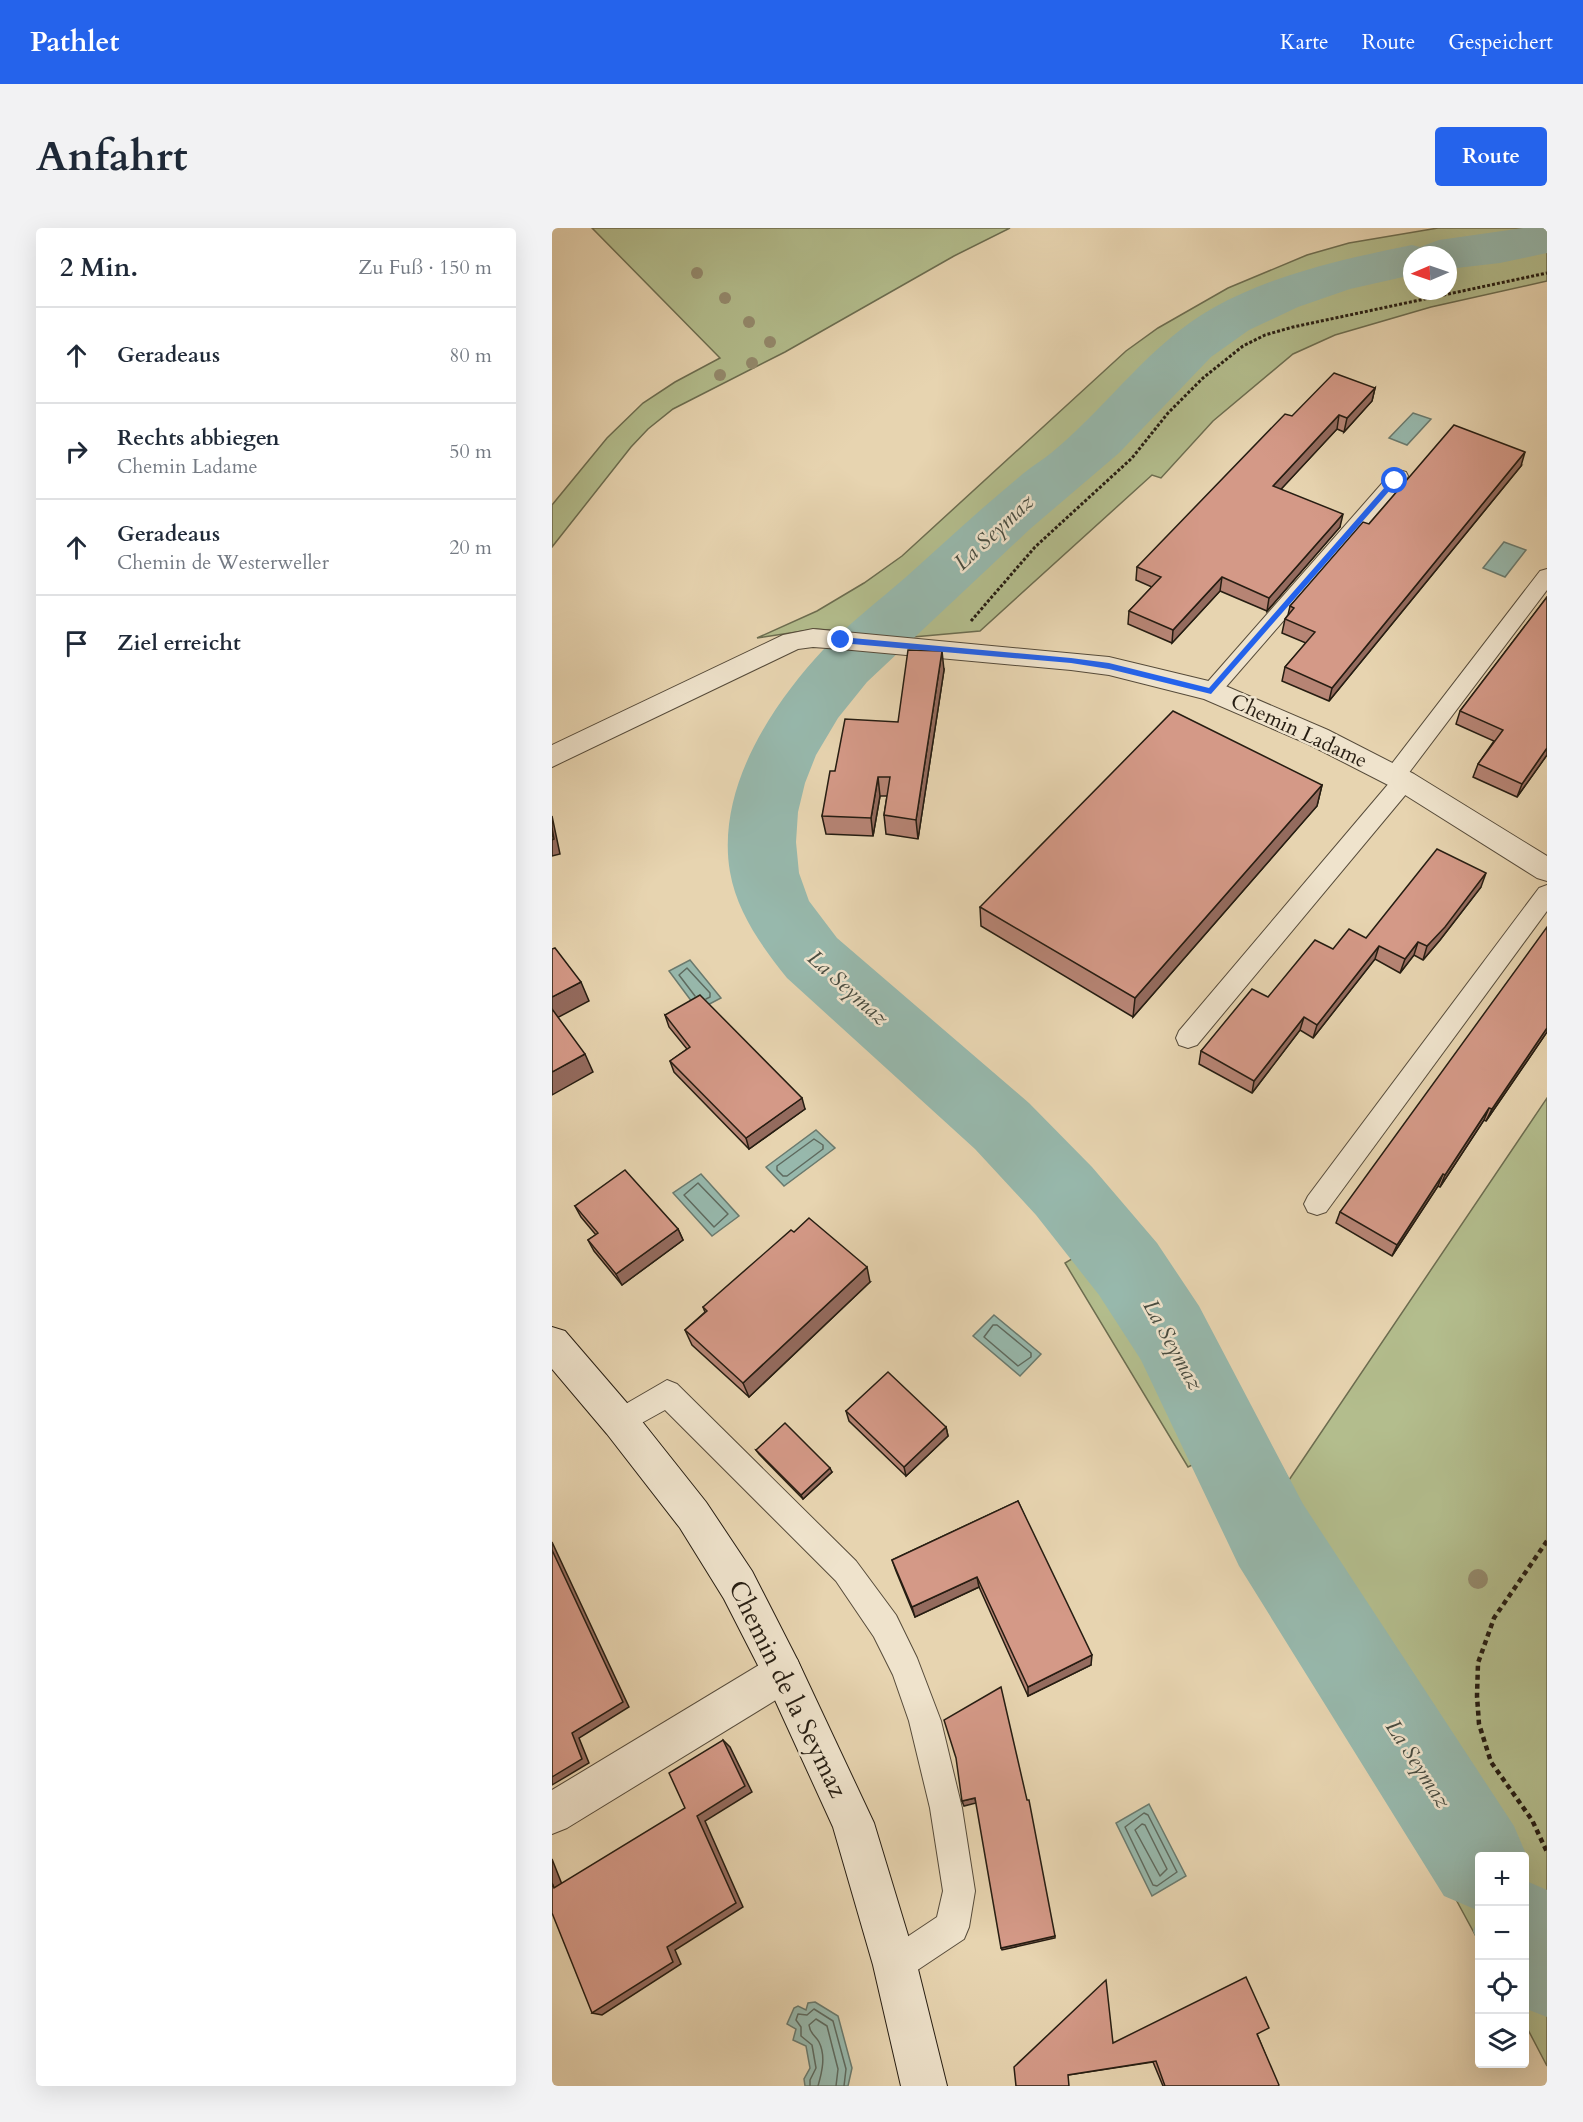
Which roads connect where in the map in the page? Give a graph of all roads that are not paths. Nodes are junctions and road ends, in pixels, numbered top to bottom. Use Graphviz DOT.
graph roads {
  1 [pos="1399,476"];
  2 [pos="1547,576"];
  3 [pos="1211,691"];
  4 [pos="552,757"];
  5 [pos="1399,779"];
  6 [pos="1547,870"];
  7 [pos="1547,894"];
  8 [pos="1188,1038"];
  9 [pos="1317,1204"];
  10 [pos="552,1343"];
  11 [pos="620,1422"];
  12 [pos="783,1673"];
  13 [pos="552,1812"];
  14 [pos="895,1965"];
  15 [pos="924,2086"];
  1 -- 3 [label="lane"];
  2 -- 5 [label="lane"];
  3 -- 4 [label="street, Chemin Ladame"];
  3 -- 5 [label="street, Chemin Ladame"];
  5 -- 6 [label="street, Chemin Ladame"];
  5 -- 8 [label="lane"];
  7 -- 9 [label="lane"];
  10 -- 11 [label="street, Chemin de la Seymaz"];
  11 -- 12 [label="street, Chemin de la Seymaz"];
  11 -- 14 [label="lane"];
  12 -- 13 [label="street"];
  12 -- 14 [label="street, Chemin de la Seymaz"];
  14 -- 15 [label="street, Chemin de la Seymaz"];
}
